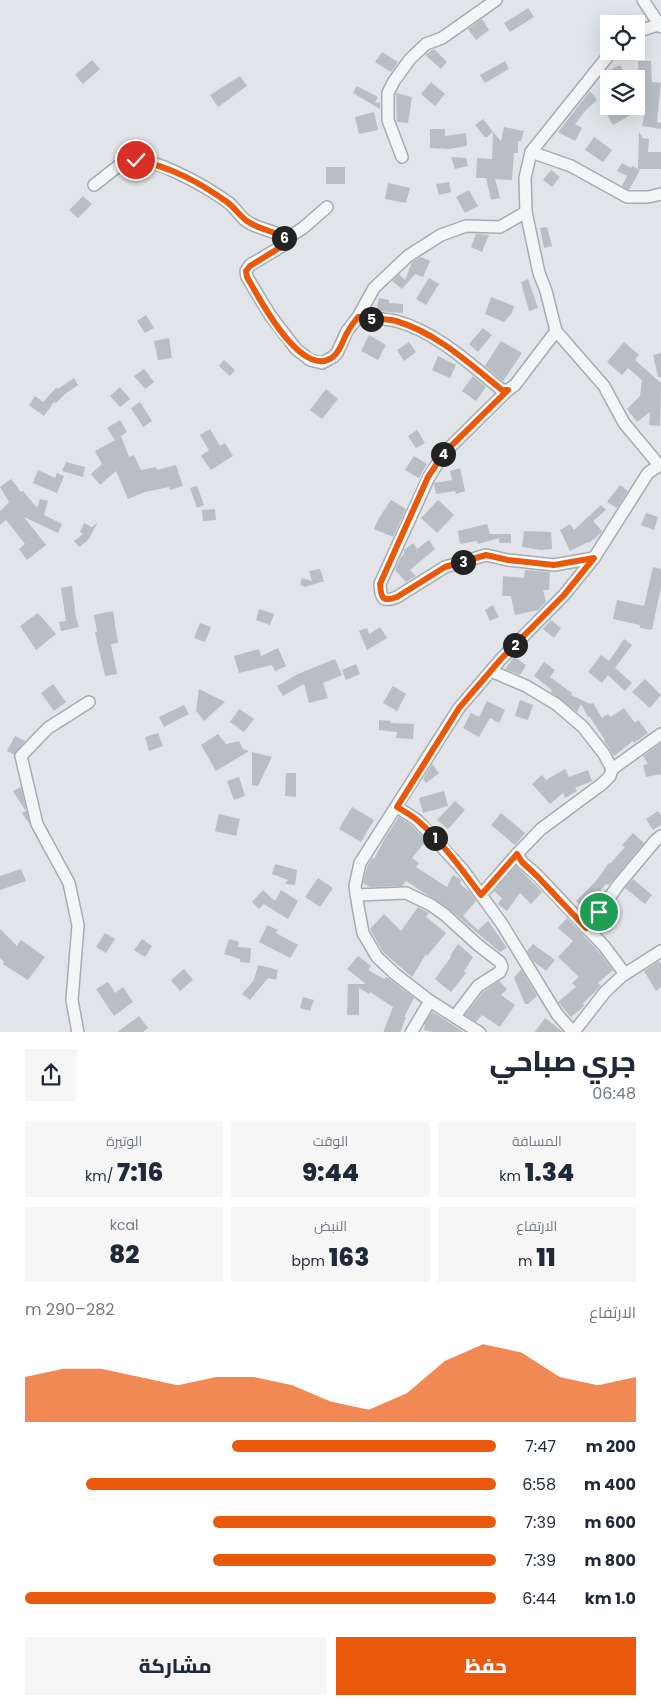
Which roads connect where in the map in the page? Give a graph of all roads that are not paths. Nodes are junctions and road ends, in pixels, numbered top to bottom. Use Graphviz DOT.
graph roads {
  1 [pos="496,0"];
  2 [pos="643,0"];
  3 [pos="660,25"];
  4 [pos="645,29"];
  5 [pos="605,60"];
  6 [pos="531,152"];
  7 [pos="402,157"];
  8 [pos="94,185"];
  9 [pos="661,194"];
  10 [pos="327,207"];
  11 [pos="526,212"];
  12 [pos="286,239"];
  13 [pos="358,317"];
  14 [pos="556,331"];
  15 [pos="508,390"];
  16 [pos="660,465"];
  17 [pos="594,558"];
  18 [pos="490,671"];
  19 [pos="89,702"];
  20 [pos="661,734"];
  21 [pos="612,769"];
  22 [pos="397,807"];
  23 [pos="661,836"];
  24 [pos="517,854"];
  25 [pos="481,895"];
  26 [pos="356,896"];
  27 [pos="586,928"];
  28 [pos="661,951"];
  29 [pos="625,974"];
  30 [pos="430,1001"];
  31 [pos="455,1016"];
  32 [pos="78,1032"];
  33 [pos="411,1032"];
  34 [pos="480,1032"];
  35 [pos="573,1032"];
  1 -- 7 [label="street"];
  2 -- 3 [label="street"];
  3 -- 4 [label="street"];
  5 -- 6 [label="street"];
  6 -- 9 [label="street"];
  6 -- 11 [label="street"];
  8 -- 12 [label="street"];
  10 -- 12 [label="street"];
  11 -- 13 [label="street"];
  11 -- 14 [label="street"];
  12 -- 13 [label="street"];
  13 -- 15 [label="street"];
  14 -- 15 [label="street"];
  14 -- 16 [label="street"];
  15 -- 17 [label="street"];
  16 -- 17 [label="street"];
  17 -- 18 [label="street"];
  18 -- 21 [label="street"];
  18 -- 22 [label="street"];
  19 -- 32 [label="street"];
  20 -- 21 [label="street"];
  21 -- 24 [label="street"];
  22 -- 25 [label="street"];
  22 -- 26 [label="street"];
  23 -- 27 [label="street"];
  24 -- 25 [label="street"];
  24 -- 27 [label="street"];
  25 -- 35 [label="street"];
  26 -- 30 [label="street"];
  26 -- 31 [label="street"];
  27 -- 29 [label="street"];
  28 -- 29 [label="street"];
  29 -- 35 [label="street"];
  30 -- 31 [label="street"];
  30 -- 33 [label="street"];
  31 -- 34 [label="street"];
}
